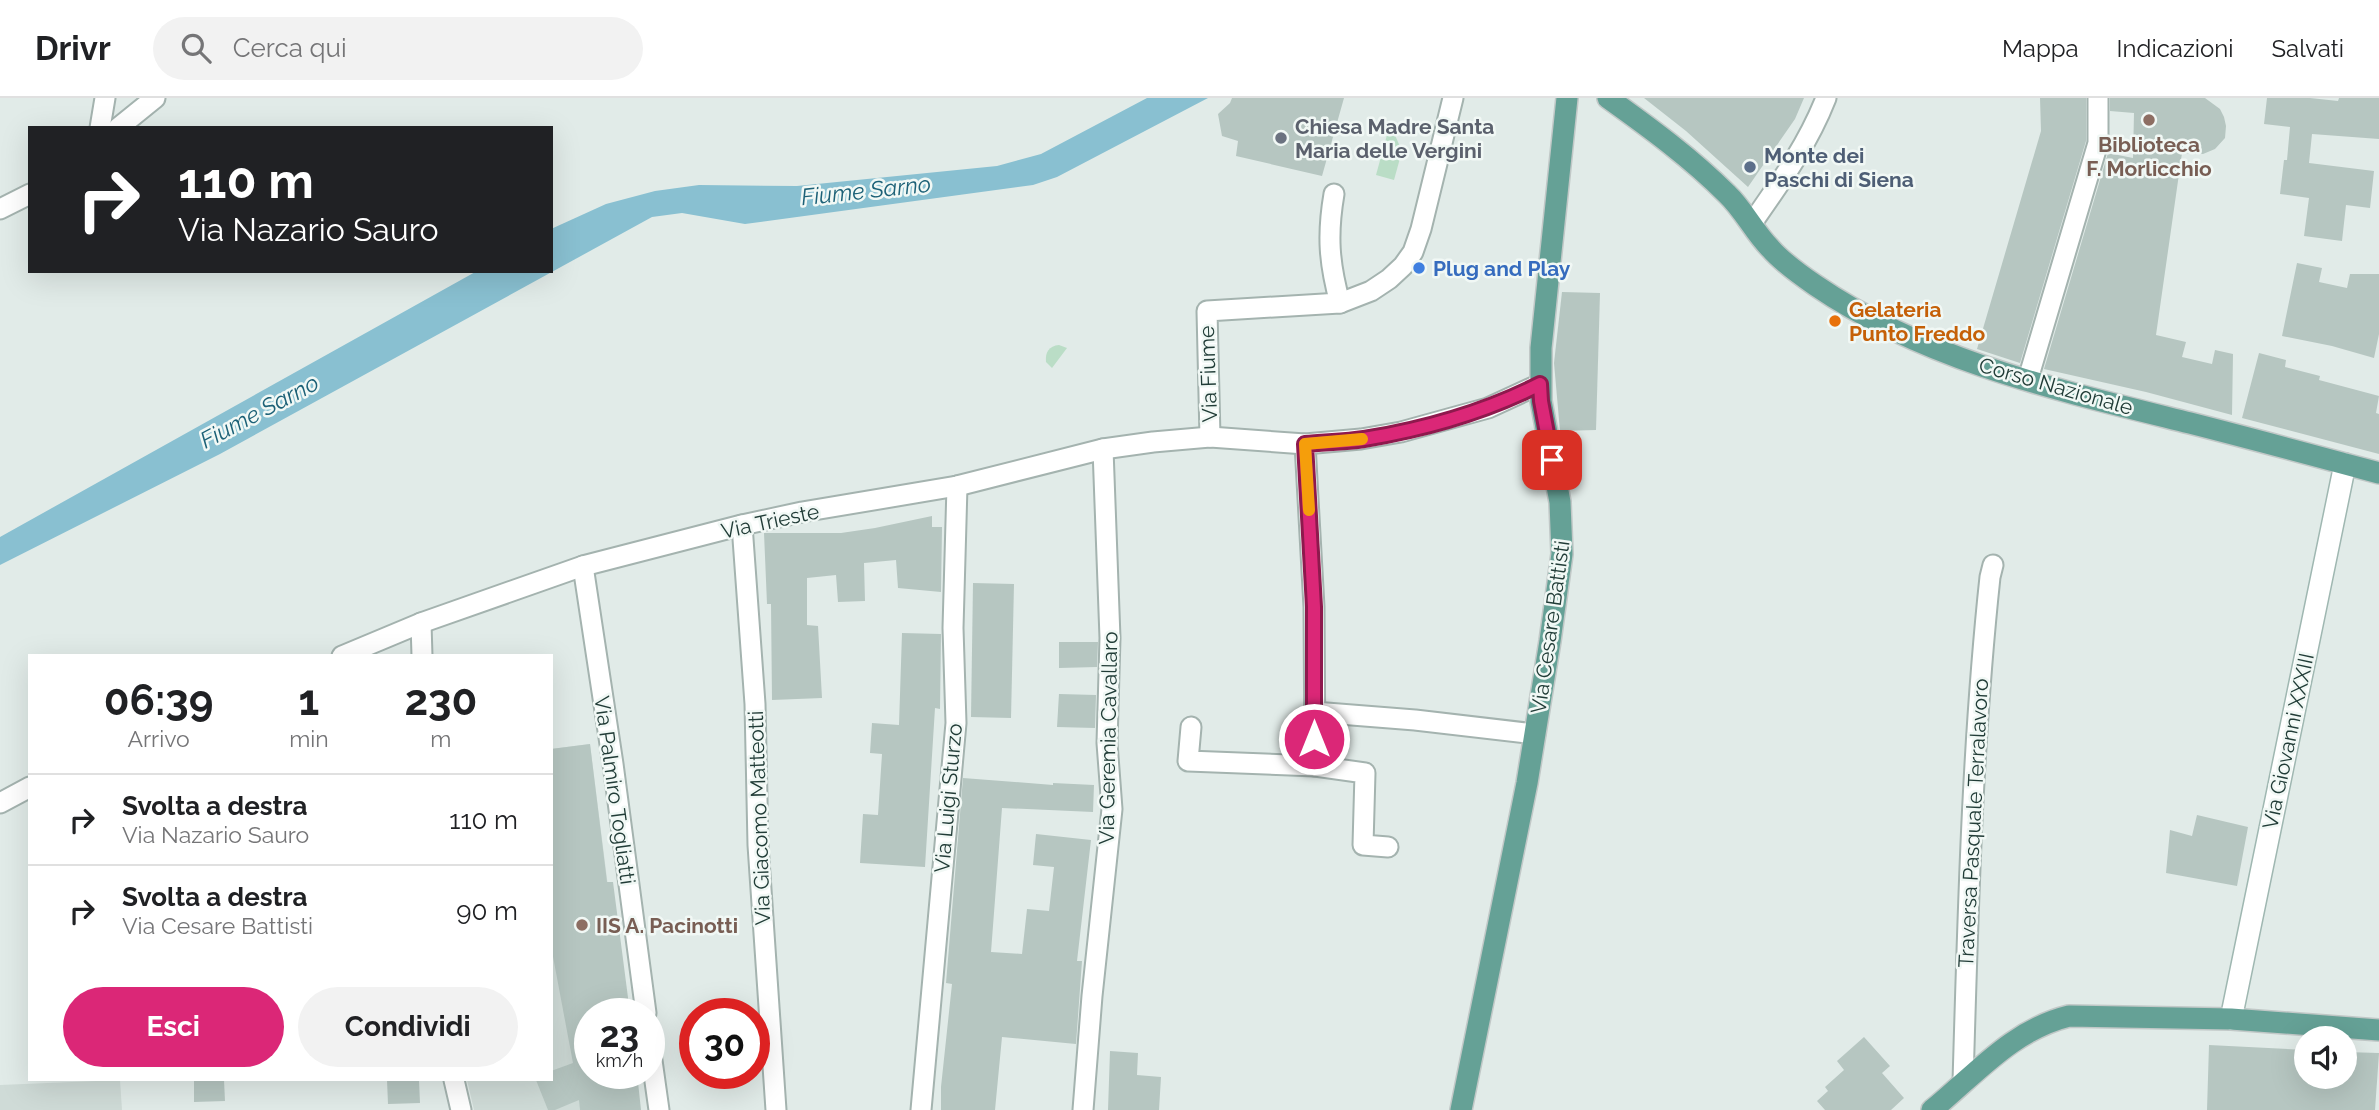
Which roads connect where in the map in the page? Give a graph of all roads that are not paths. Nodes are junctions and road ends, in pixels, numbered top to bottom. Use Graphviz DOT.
graph roads {
  1 [pos="105,98"];
  2 [pos="155,98"];
  3 [pos="1453,98"];
  4 [pos="1567,98"];
  5 [pos="1608,98"];
  6 [pos="1826,98"];
  7 [pos="2098,98"];
  8 [pos="100,126"];
  9 [pos="120,126"];
  10 [pos="1334,194"];
  11 [pos="28,195"];
  12 [pos="0,209"];
  13 [pos="1752,223"];
  14 [pos="1340,303"];
  15 [pos="2028,379"];
  16 [pos="1540,384"];
  17 [pos="1210,437"];
  18 [pos="1305,444"];
  19 [pos="1103,449"];
  20 [pos="2344,464"];
  21 [pos="2379,473"];
  22 [pos="957,486"];
  23 [pos="741,526"];
  24 [pos="1993,565"];
  25 [pos="583,566"];
  26 [pos="421,623"];
  27 [pos="347,654"];
  28 [pos="422,654"];
  29 [pos="1314,712"];
  30 [pos="1191,727"];
  31 [pos="1535,734"];
  32 [pos="1315,766"];
  33 [pos="28,788"];
  34 [pos="0,803"];
  35 [pos="1388,847"];
  36 [pos="644,998"];
  37 [pos="2231,1019"];
  38 [pos="2379,1030"];
  39 [pos="454,1081"];
  40 [pos="1963,1082"];
  41 [pos="656,1089"];
  42 [pos="461,1110"];
  43 [pos="659,1110"];
  44 [pos="776,1110"];
  45 [pos="921,1110"];
  46 [pos="1083,1110"];
  47 [pos="1461,1110"];
  48 [pos="1932,1110"];
  1 -- 8 [label="street"];
  2 -- 9 [label="street"];
  3 -- 14 [label="street"];
  4 -- 16 [label="main road, Via Cesare Battisti"];
  5 -- 13 [label="main road, Corso Nazionale"];
  6 -- 13 [label="street"];
  7 -- 15 [label="street"];
  10 -- 14 [label="street"];
  11 -- 12 [label="street"];
  13 -- 15 [label="main road, Corso Nazionale"];
  14 -- 17 [label="street, Via Fiume"];
  15 -- 20 [label="main road, Corso Nazionale"];
  16 -- 18 [label="street, Via Trieste"];
  16 -- 31 [label="main road, Via Cesare Battisti"];
  17 -- 18 [label="street, Via Trieste"];
  17 -- 19 [label="street, Via Trieste"];
  18 -- 29 [label="street"];
  19 -- 22 [label="street, Via Trieste"];
  19 -- 46 [label="street, Via Geremia Cavallaro"];
  20 -- 21 [label="main road, Corso Nazionale"];
  20 -- 37 [label="main road, Via Giovanni XXXIII"];
  22 -- 23 [label="street, Via Trieste"];
  22 -- 45 [label="street, Via Luigi Sturzo"];
  23 -- 25 [label="street, Via Trieste"];
  23 -- 44 [label="street, Via Giacomo Matteotti"];
  24 -- 40 [label="street, Traversa Pasquale Terralavoro"];
  25 -- 26 [label="street, Via Trieste"];
  25 -- 36 [label="street, Via Palmiro Togliatti"];
  26 -- 27 [label="street, Via Trieste"];
  26 -- 28 [label="street"];
  29 -- 31 [label="street"];
  29 -- 32 [label="street"];
  30 -- 32 [label="street"];
  31 -- 47 [label="main road, Via Cesare Battisti"];
  32 -- 35 [label="street"];
  33 -- 34 [label="street"];
  37 -- 38 [label="main road"];
  37 -- 40 [label="main road"];
  39 -- 42 [label="street"];
  40 -- 48 [label="main road"];
  41 -- 43 [label="street"];
}
